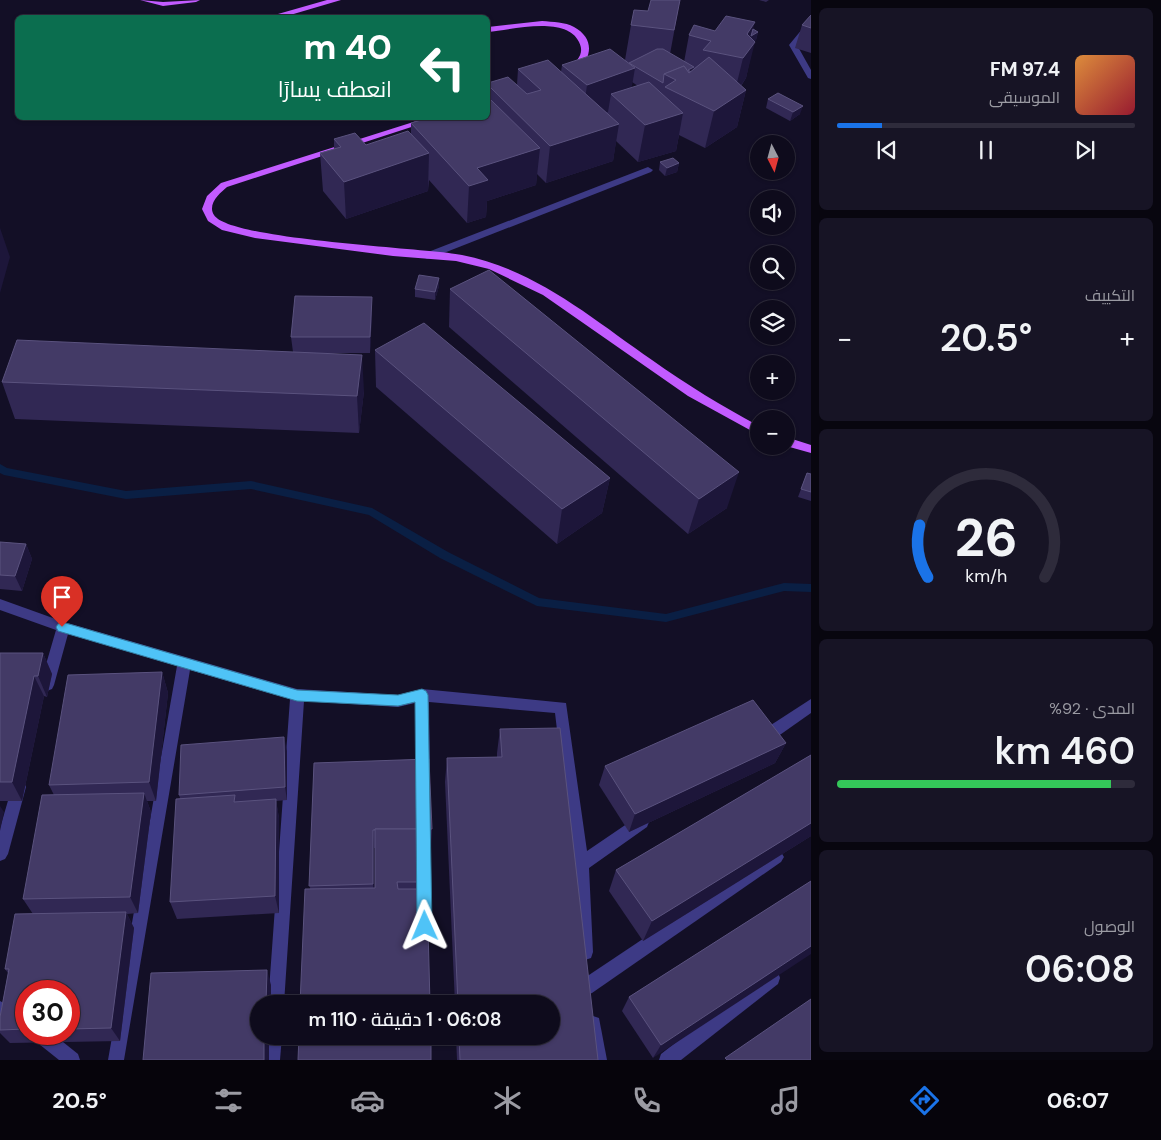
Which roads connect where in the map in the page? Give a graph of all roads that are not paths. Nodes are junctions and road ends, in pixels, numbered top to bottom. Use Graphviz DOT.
graph roads {
  1 [pos="144,0"];
  2 [pos="196,0"];
  3 [pos="336,0"];
  4 [pos="279,15"];
  5 [pos="811,24"];
  6 [pos="490,30"];
  7 [pos="566,73"];
  8 [pos="811,76"];
  9 [pos="428,120"];
  10 [pos="648,170"];
  11 [pos="427,256"];
  12 [pos="750,426"];
  13 [pos="795,445"];
  14 [pos="811,449"];
  15 [pos="0,604"];
  16 [pos="62,627"];
  17 [pos="184,663"];
  18 [pos="297,695"];
  19 [pos="422,695"];
  20 [pos="42,703"];
  21 [pos="811,705"];
  22 [pos="754,745"];
  23 [pos="24,769"];
  24 [pos="423,794"];
  25 [pos="655,813"];
  26 [pos="787,850"];
  27 [pos="0,854"];
  28 [pos="581,864"];
  29 [pos="781,971"];
  30 [pos="586,987"];
  31 [pos="277,995"];
  32 [pos="0,1009"];
  33 [pos="15,1018"];
  34 [pos="54,1045"];
  35 [pos="273,1045"];
  36 [pos="72,1060"];
  37 [pos="116,1060"];
  38 [pos="272,1060"];
  39 [pos="600,1060"];
  40 [pos="667,1060"];
  1 -- 2 [label="main road"];
  3 -- 4 [label="main road"];
  5 -- 8 [label="street"];
  6 -- 7 [label="main road"];
  9 -- 11 [label="main road"];
  10 -- 11 [label="street"];
  11 -- 12 [label="main road"];
  13 -- 14 [label="main road"];
  15 -- 16 [label="street"];
  16 -- 17 [label="street"];
  16 -- 20 [label="street"];
  17 -- 18 [label="street"];
  17 -- 37 [label="street"];
  18 -- 19 [label="street"];
  18 -- 31 [label="street"];
  19 -- 24 [label="street"];
  19 -- 28 [label="street"];
  21 -- 22 [label="street"];
  23 -- 27 [label="street"];
  25 -- 28 [label="street"];
  26 -- 30 [label="street"];
  28 -- 30 [label="street"];
  29 -- 40 [label="street"];
  30 -- 39 [label="street"];
  32 -- 33 [label="street"];
  34 -- 36 [label="street"];
  35 -- 38 [label="street"];
}
